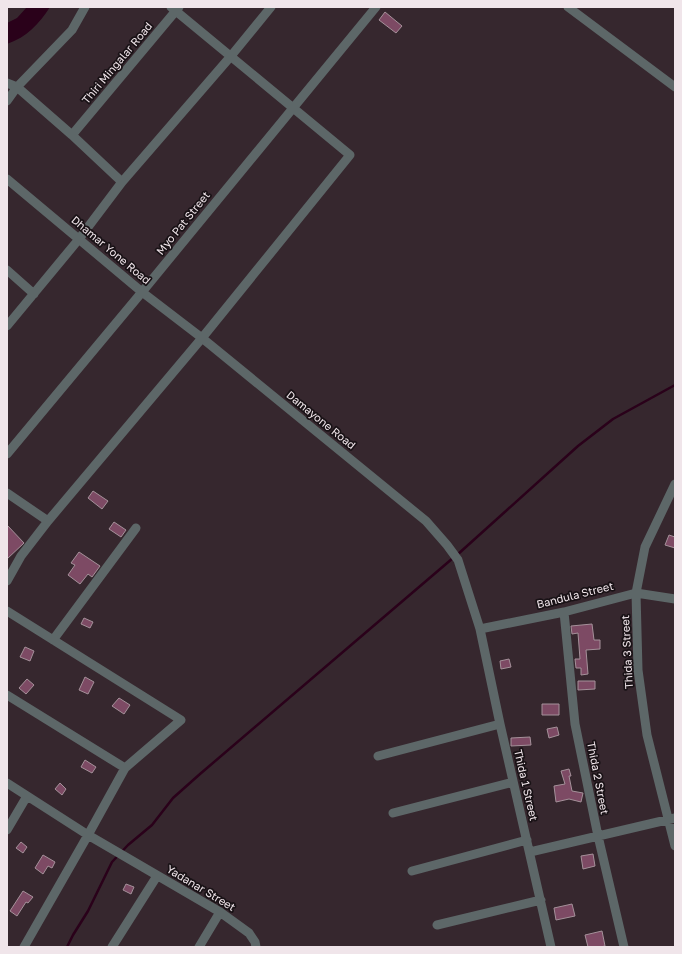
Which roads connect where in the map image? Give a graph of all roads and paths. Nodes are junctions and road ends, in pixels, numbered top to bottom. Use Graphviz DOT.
graph roads {
  1 [pos="85,7"];
  2 [pos="271,7"];
  3 [pos="376,7"];
  4 [pos="568,7"];
  5 [pos="176,8"];
  6 [pos="231,56"];
  7 [pos="7,84"];
  8 [pos="17,87"];
  9 [pos="675,87"];
  10 [pos="7,101"];
  11 [pos="293,108"];
  12 [pos="72,134"];
  13 [pos="7,179"];
  14 [pos="122,182"];
  15 [pos="79,239"];
  16 [pos="7,270"];
  17 [pos="142,292"];
  18 [pos="34,294"];
  19 [pos="7,326"];
  20 [pos="202,338"];
  21 [pos="7,454"];
  22 [pos="675,484"];
  23 [pos="7,493"];
  24 [pos="48,521"];
  25 [pos="136,528"];
  26 [pos="458,560"];
  27 [pos="7,581"];
  28 [pos="636,593"];
  29 [pos="675,599"];
  30 [pos="7,611"];
  31 [pos="564,612"];
  32 [pos="480,629"];
  33 [pos="53,640"];
  34 [pos="7,695"];
  35 [pos="500,724"];
  36 [pos="378,756"];
  37 [pos="124,768"];
  38 [pos="513,782"];
  39 [pos="7,784"];
  40 [pos="27,796"];
  41 [pos="393,813"];
  42 [pos="672,819"];
  43 [pos="7,830"];
  44 [pos="88,835"];
  45 [pos="598,836"];
  46 [pos="527,840"];
  47 [pos="675,846"];
  48 [pos="530,852"];
  49 [pos="412,871"];
  50 [pos="157,876"];
  51 [pos="541,900"];
  52 [pos="220,912"];
  53 [pos="437,925"];
  54 [pos="24,947"];
  55 [pos="112,947"];
  56 [pos="199,947"];
  57 [pos="256,947"];
  58 [pos="551,947"];
  59 [pos="624,947"];
  1 -- 8 [label="street"];
  2 -- 6 [label="street"];
  3 -- 11 [label="street, Myo Pat Street"];
  4 -- 9 [label="street"];
  5 -- 6 [label="street"];
  5 -- 12 [label="street, Thiri Mingalar Road"];
  6 -- 11 [label="street"];
  6 -- 14 [label="street"];
  7 -- 8 [label="street"];
  8 -- 10 [label="street"];
  8 -- 12 [label="street"];
  11 -- 17 [label="street, Myo Pat Street"];
  11 -- 20 [label="street"];
  12 -- 14 [label="street"];
  13 -- 15 [label="street, Dhamar Yone Road"];
  14 -- 15 [label="street"];
  15 -- 17 [label="street, Dhamar Yone Road"];
  15 -- 18 [label="street"];
  16 -- 18 [label="street"];
  17 -- 20 [label="street, Dhamar Yone Road"];
  17 -- 21 [label="street, Myo Pat Street"];
  18 -- 19 [label="street"];
  20 -- 24 [label="street"];
  20 -- 26 [label="street, Damayone Road"];
  22 -- 28 [label="street, Thida 3 Street"];
  23 -- 24 [label="street"];
  24 -- 27 [label="street"];
  25 -- 33 [label="street"];
  26 -- 32 [label="street, Thida 1 Street"];
  28 -- 29 [label="street, Bandula Street"];
  28 -- 31 [label="street, Bandula Street"];
  28 -- 42 [label="street, Thida 3 Street"];
  30 -- 33 [label="street"];
  31 -- 32 [label="street, Bandula Street"];
  31 -- 45 [label="street, Thida 2 Street"];
  32 -- 35 [label="street, Thida 1 Street"];
  33 -- 37 [label="street"];
  34 -- 37 [label="street"];
  35 -- 36 [label="street"];
  35 -- 38 [label="street, Thida 1 Street"];
  37 -- 44 [label="street"];
  38 -- 41 [label="street"];
  38 -- 46 [label="street, Thida 1 Street"];
  39 -- 40 [label="street"];
  40 -- 43 [label="street"];
  40 -- 44 [label="street"];
  42 -- 45 [label="street"];
  42 -- 47 [label="street, Thida 3 Street"];
  44 -- 50 [label="street, Yadanar Street"];
  44 -- 54 [label="street"];
  45 -- 48 [label="street"];
  45 -- 59 [label="street, Thida 2 Street"];
  46 -- 48 [label="street, Thida 1 Street"];
  46 -- 49 [label="street"];
  48 -- 51 [label="street, Thida 1 Street"];
  50 -- 52 [label="street, Yadanar Street"];
  50 -- 55 [label="street"];
  51 -- 53 [label="street"];
  51 -- 58 [label="street, Thida 1 Street"];
  52 -- 56 [label="street"];
  52 -- 57 [label="street, Yadanar Street"];
}
